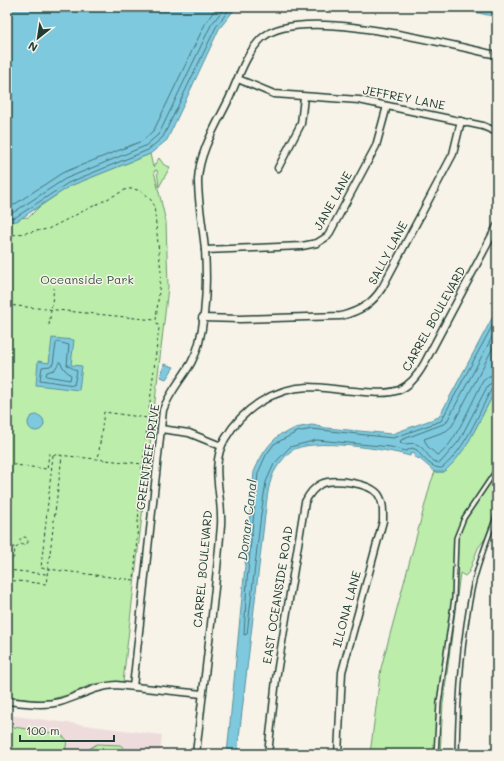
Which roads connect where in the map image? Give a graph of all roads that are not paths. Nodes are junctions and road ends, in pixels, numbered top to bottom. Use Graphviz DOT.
graph roads {
  1 [pos="497,55"];
  2 [pos="238,79"];
  3 [pos="304,97"];
  4 [pos="387,106"];
  5 [pos="461,121"];
  6 [pos="497,132"];
  7 [pos="278,168"];
  8 [pos="497,226"];
  9 [pos="205,250"];
  10 [pos="202,318"];
  11 [pos="161,429"];
  12 [pos="221,446"];
  13 [pos="497,469"];
  14 [pos="358,484"];
  15 [pos="497,514"];
  16 [pos="132,687"];
  17 [pos="202,694"];
  18 [pos="7,701"];
  19 [pos="196,754"];
  20 [pos="268,754"];
  21 [pos="338,754"];
  22 [pos="436,754"];
  23 [pos="457,754"];
  1 -- 2 [label="street, GREENTREE DRIVE"];
  2 -- 3 [label="street, JEFFREY LANE"];
  2 -- 9 [label="street, GREENTREE DRIVE"];
  3 -- 4 [label="street, JEFFREY LANE"];
  3 -- 7 [label="street"];
  4 -- 5 [label="street, JEFFREY LANE"];
  4 -- 9 [label="street, JANE LANE"];
  5 -- 6 [label="street, JEFFREY LANE"];
  5 -- 10 [label="street, SALLY LANE"];
  8 -- 12 [label="street, CARREL BOULEVARD"];
  9 -- 10 [label="street, GREENTREE DRIVE"];
  10 -- 11 [label="street, GREENTREE DRIVE"];
  11 -- 12 [label="street"];
  11 -- 16 [label="street, GREENTREE DRIVE"];
  12 -- 17 [label="street, CARREL BOULEVARD"];
  13 -- 22 [label="lane"];
  14 -- 20 [label="street, EAST OCEANSIDE ROAD"];
  14 -- 21 [label="street, ILLONA LANE"];
  15 -- 23 [label="lane"];
  16 -- 17 [label="street"];
  16 -- 18 [label="street"];
  17 -- 19 [label="street, CARREL BOULEVARD"];
}
